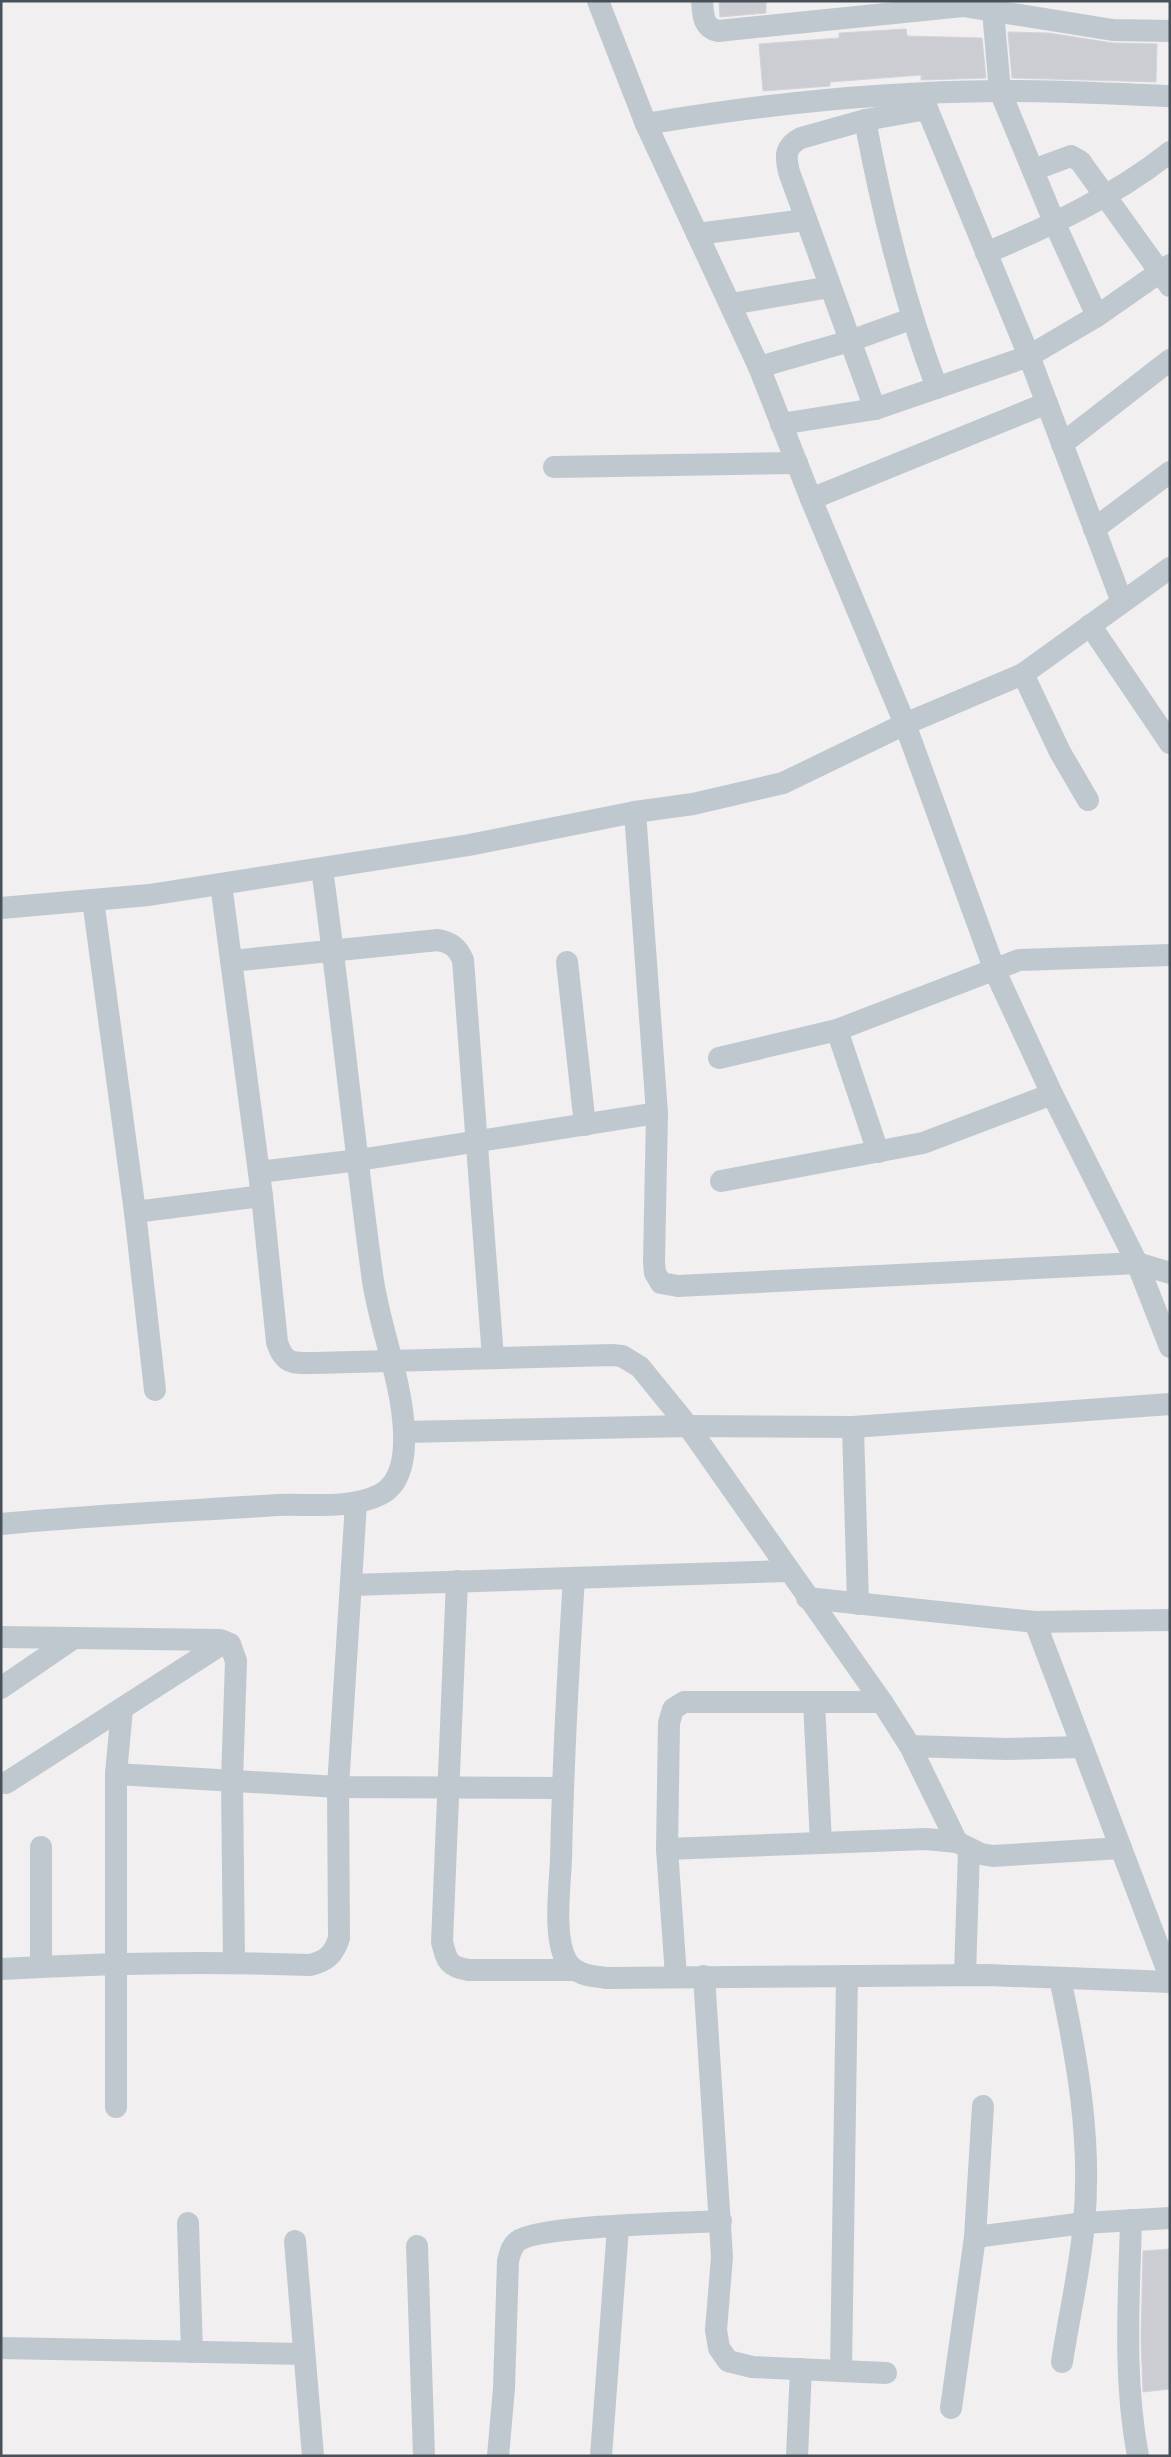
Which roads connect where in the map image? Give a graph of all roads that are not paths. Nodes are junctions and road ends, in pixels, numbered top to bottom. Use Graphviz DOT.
graph roads {
  1 [pos="598,1"];
  2 [pos="702,1"];
  3 [pos="994,6"];
  4 [pos="1170,31"];
  5 [pos="1000,91"];
  6 [pos="1170,96"];
  7 [pos="924,102"];
  8 [pos="865,120"];
  9 [pos="646,124"];
  10 [pos="1170,152"];
  11 [pos="1033,170"];
  12 [pos="1105,196"];
  13 [pos="806,220"];
  14 [pos="1055,224"];
  15 [pos="697,234"];
  16 [pos="986,253"];
  17 [pos="1166,274"];
  18 [pos="830,287"];
  19 [pos="731,304"];
  20 [pos="1097,316"];
  21 [pos="911,319"];
  22 [pos="850,341"];
  23 [pos="1029,356"];
  24 [pos="1170,360"];
  25 [pos="759,367"];
  26 [pos="937,388"];
  27 [pos="1047,403"];
  28 [pos="875,409"];
  29 [pos="782,424"];
  30 [pos="1062,444"];
  31 [pos="797,464"];
  32 [pos="554,466"];
  33 [pos="1170,472"];
  34 [pos="811,499"];
  35 [pos="1094,529"];
  36 [pos="1170,568"];
  37 [pos="1122,602"];
  38 [pos="1090,625"];
  39 [pos="1023,674"];
  40 [pos="905,724"];
  41 [pos="1170,743"];
  42 [pos="1088,800"];
  43 [pos="635,812"];
  44 [pos="322,869"];
  45 [pos="221,884"];
  46 [pos="93,900"];
  47 [pos="1,908"];
  48 [pos="333,950"];
  49 [pos="1170,955"];
  50 [pos="231,961"];
  51 [pos="567,962"];
  52 [pos="995,971"];
  53 [pos="837,1030"];
  54 [pos="719,1058"];
  55 [pos="1052,1094"];
  56 [pos="657,1113"];
  57 [pos="585,1124"];
  58 [pos="478,1142"];
  59 [pos="878,1152"];
  60 [pos="359,1160"];
  61 [pos="259,1172"];
  62 [pos="721,1181"];
  63 [pos="262,1196"];
  64 [pos="135,1212"];
  65 [pos="1137,1263"];
  66 [pos="1170,1273"];
  67 [pos="1170,1348"];
  68 [pos="493,1358"];
  69 [pos="391,1361"];
  70 [pos="155,1390"];
  71 [pos="1170,1404"];
  72 [pos="688,1426"];
  73 [pos="853,1427"];
  74 [pos="404,1432"];
  75 [pos="356,1503"];
  76 [pos="1,1524"];
  77 [pos="788,1571"];
  78 [pos="574,1578"];
  79 [pos="458,1581"];
  80 [pos="351,1585"];
  81 [pos="807,1598"];
  82 [pos="858,1604"];
  83 [pos="1170,1620"];
  84 [pos="1035,1622"];
  85 [pos="1,1637"];
  86 [pos="74,1638"];
  87 [pos="225,1642"];
  88 [pos="1,1688"];
  89 [pos="814,1702"];
  90 [pos="882,1702"];
  91 [pos="122,1709"];
  92 [pos="910,1746"];
  93 [pos="1082,1747"];
  94 [pos="116,1774"];
  95 [pos="232,1781"];
  96 [pos="6,1784"];
  97 [pos="338,1787"];
  98 [pos="448,1788"];
  99 [pos="562,1788"];
  100 [pos="821,1843"];
  101 [pos="963,1846"];
  102 [pos="41,1847"];
  103 [pos="1121,1848"];
  104 [pos="667,1849"];
  105 [pos="234,1962"];
  106 [pos="116,1963"];
  107 [pos="41,1967"];
  108 [pos="1,1969"];
  109 [pos="575,1970"];
  110 [pos="965,1975"];
  111 [pos="676,1976"];
  112 [pos="704,1976"];
  113 [pos="847,1976"];
  114 [pos="1170,1977"];
  115 [pos="1060,1978"];
  116 [pos="1170,1982"];
  117 [pos="983,2106"];
  118 [pos="116,2107"];
  119 [pos="1170,2218"];
  120 [pos="1131,2220"];
  121 [pos="721,2222"];
  122 [pos="188,2223"];
  123 [pos="1084,2223"];
  124 [pos="618,2227"];
  125 [pos="975,2237"];
  126 [pos="295,2241"];
  127 [pos="417,2246"];
  128 [pos="1,2348"];
  129 [pos="192,2352"];
  130 [pos="304,2354"];
  131 [pos="1062,2362"];
  132 [pos="801,2369"];
  133 [pos="841,2371"];
  134 [pos="886,2373"];
  135 [pos="951,2408"];
  136 [pos="313,2456"];
  137 [pos="424,2456"];
  138 [pos="498,2456"];
  139 [pos="601,2456"];
  140 [pos="797,2456"];
  141 [pos="1138,2456"];
  1 -- 9 [label="street"];
  2 -- 3 [label="street"];
  3 -- 4 [label="street"];
  3 -- 5 [label="street"];
  5 -- 6 [label="street"];
  5 -- 7 [label="street"];
  5 -- 11 [label="street"];
  7 -- 8 [label="street"];
  7 -- 9 [label="street"];
  7 -- 16 [label="street"];
  8 -- 13 [label="street"];
  8 -- 21 [label="street"];
  9 -- 15 [label="street"];
  10 -- 12 [label="street"];
  11 -- 12 [label="street"];
  11 -- 14 [label="street"];
  12 -- 14 [label="street"];
  12 -- 17 [label="street"];
  13 -- 15 [label="street"];
  13 -- 18 [label="street"];
  14 -- 16 [label="street"];
  14 -- 20 [label="street"];
  15 -- 19 [label="street"];
  16 -- 23 [label="street"];
  17 -- 20 [label="street"];
  18 -- 19 [label="street"];
  18 -- 22 [label="street"];
  19 -- 25 [label="street"];
  20 -- 23 [label="street"];
  21 -- 22 [label="street"];
  21 -- 26 [label="street"];
  22 -- 25 [label="street"];
  22 -- 28 [label="street"];
  23 -- 26 [label="street"];
  23 -- 27 [label="street"];
  24 -- 30 [label="street"];
  25 -- 29 [label="street"];
  26 -- 28 [label="street"];
  27 -- 30 [label="street"];
  27 -- 34 [label="street"];
  28 -- 29 [label="street"];
  29 -- 31 [label="street"];
  30 -- 35 [label="street"];
  31 -- 32 [label="street"];
  31 -- 34 [label="street"];
  33 -- 35 [label="street"];
  34 -- 40 [label="street"];
  35 -- 37 [label="street"];
  36 -- 37 [label="street"];
  37 -- 38 [label="street"];
  38 -- 39 [label="street"];
  38 -- 41 [label="street"];
  39 -- 40 [label="street"];
  39 -- 42 [label="street"];
  40 -- 43 [label="street"];
  40 -- 52 [label="street"];
  43 -- 44 [label="street"];
  43 -- 56 [label="street"];
  44 -- 45 [label="street"];
  44 -- 48 [label="street"];
  45 -- 46 [label="street"];
  45 -- 50 [label="street"];
  46 -- 47 [label="street"];
  46 -- 64 [label="street"];
  48 -- 50 [label="street"];
  48 -- 58 [label="street"];
  48 -- 60 [label="street"];
  49 -- 52 [label="street"];
  50 -- 61 [label="street"];
  51 -- 57 [label="street"];
  52 -- 53 [label="street"];
  52 -- 55 [label="street"];
  53 -- 54 [label="street"];
  53 -- 59 [label="street"];
  55 -- 59 [label="street"];
  55 -- 65 [label="street"];
  56 -- 57 [label="street"];
  56 -- 65 [label="street"];
  57 -- 58 [label="street"];
  58 -- 60 [label="street"];
  58 -- 68 [label="street"];
  59 -- 62 [label="street"];
  60 -- 61 [label="street"];
  60 -- 69 [label="street"];
  61 -- 63 [label="street"];
  63 -- 64 [label="street"];
  63 -- 69 [label="street"];
  64 -- 70 [label="street"];
  65 -- 66 [label="street"];
  65 -- 67 [label="street"];
  68 -- 69 [label="street"];
  68 -- 72 [label="street"];
  69 -- 74 [label="street"];
  71 -- 73 [label="street"];
  72 -- 73 [label="street"];
  72 -- 74 [label="street"];
  72 -- 77 [label="street"];
  73 -- 82 [label="street"];
  74 -- 75 [label="street"];
  75 -- 76 [label="street"];
  75 -- 80 [label="street"];
  77 -- 78 [label="street"];
  77 -- 81 [label="street"];
  78 -- 79 [label="street"];
  78 -- 99 [label="street"];
  79 -- 80 [label="street"];
  79 -- 98 [label="street"];
  80 -- 97 [label="street"];
  81 -- 82 [label="street"];
  81 -- 90 [label="street"];
  82 -- 84 [label="street"];
  83 -- 84 [label="street"];
  84 -- 93 [label="street"];
  85 -- 86 [label="street"];
  86 -- 87 [label="street"];
  86 -- 88 [label="street"];
  87 -- 91 [label="street"];
  87 -- 95 [label="street"];
  89 -- 90 [label="street"];
  89 -- 100 [label="street"];
  89 -- 104 [label="street"];
  90 -- 92 [label="street"];
  91 -- 94 [label="street"];
  91 -- 96 [label="street"];
  92 -- 93 [label="street"];
  92 -- 101 [label="street"];
  93 -- 103 [label="street"];
  94 -- 95 [label="street"];
  94 -- 106 [label="street"];
  95 -- 97 [label="street"];
  95 -- 105 [label="street"];
  97 -- 98 [label="street"];
  97 -- 105 [label="street"];
  98 -- 99 [label="street"];
  98 -- 109 [label="street"];
  99 -- 109 [label="street"];
  100 -- 101 [label="street"];
  100 -- 104 [label="street"];
  101 -- 103 [label="street"];
  101 -- 110 [label="street"];
  102 -- 107 [label="street"];
  103 -- 114 [label="street"];
  104 -- 111 [label="street"];
  105 -- 106 [label="street"];
  106 -- 107 [label="street"];
  106 -- 118 [label="street"];
  107 -- 108 [label="street"];
  109 -- 111 [label="street"];
  110 -- 113 [label="street"];
  110 -- 115 [label="street"];
  111 -- 112 [label="street"];
  112 -- 113 [label="street"];
  112 -- 121 [label="street"];
  113 -- 133 [label="street"];
  115 -- 116 [label="street"];
  115 -- 123 [label="street"];
  117 -- 125 [label="street"];
  119 -- 120 [label="street"];
  120 -- 123 [label="street"];
  120 -- 141 [label="street"];
  121 -- 124 [label="street"];
  121 -- 132 [label="street"];
  122 -- 129 [label="street"];
  123 -- 125 [label="street"];
  123 -- 131 [label="street"];
  124 -- 138 [label="street"];
  124 -- 139 [label="street"];
  125 -- 135 [label="street"];
  126 -- 130 [label="street"];
  127 -- 137 [label="street"];
  128 -- 129 [label="street"];
  129 -- 130 [label="street"];
  130 -- 136 [label="street"];
  132 -- 133 [label="street"];
  132 -- 140 [label="street"];
  133 -- 134 [label="street"];
}
